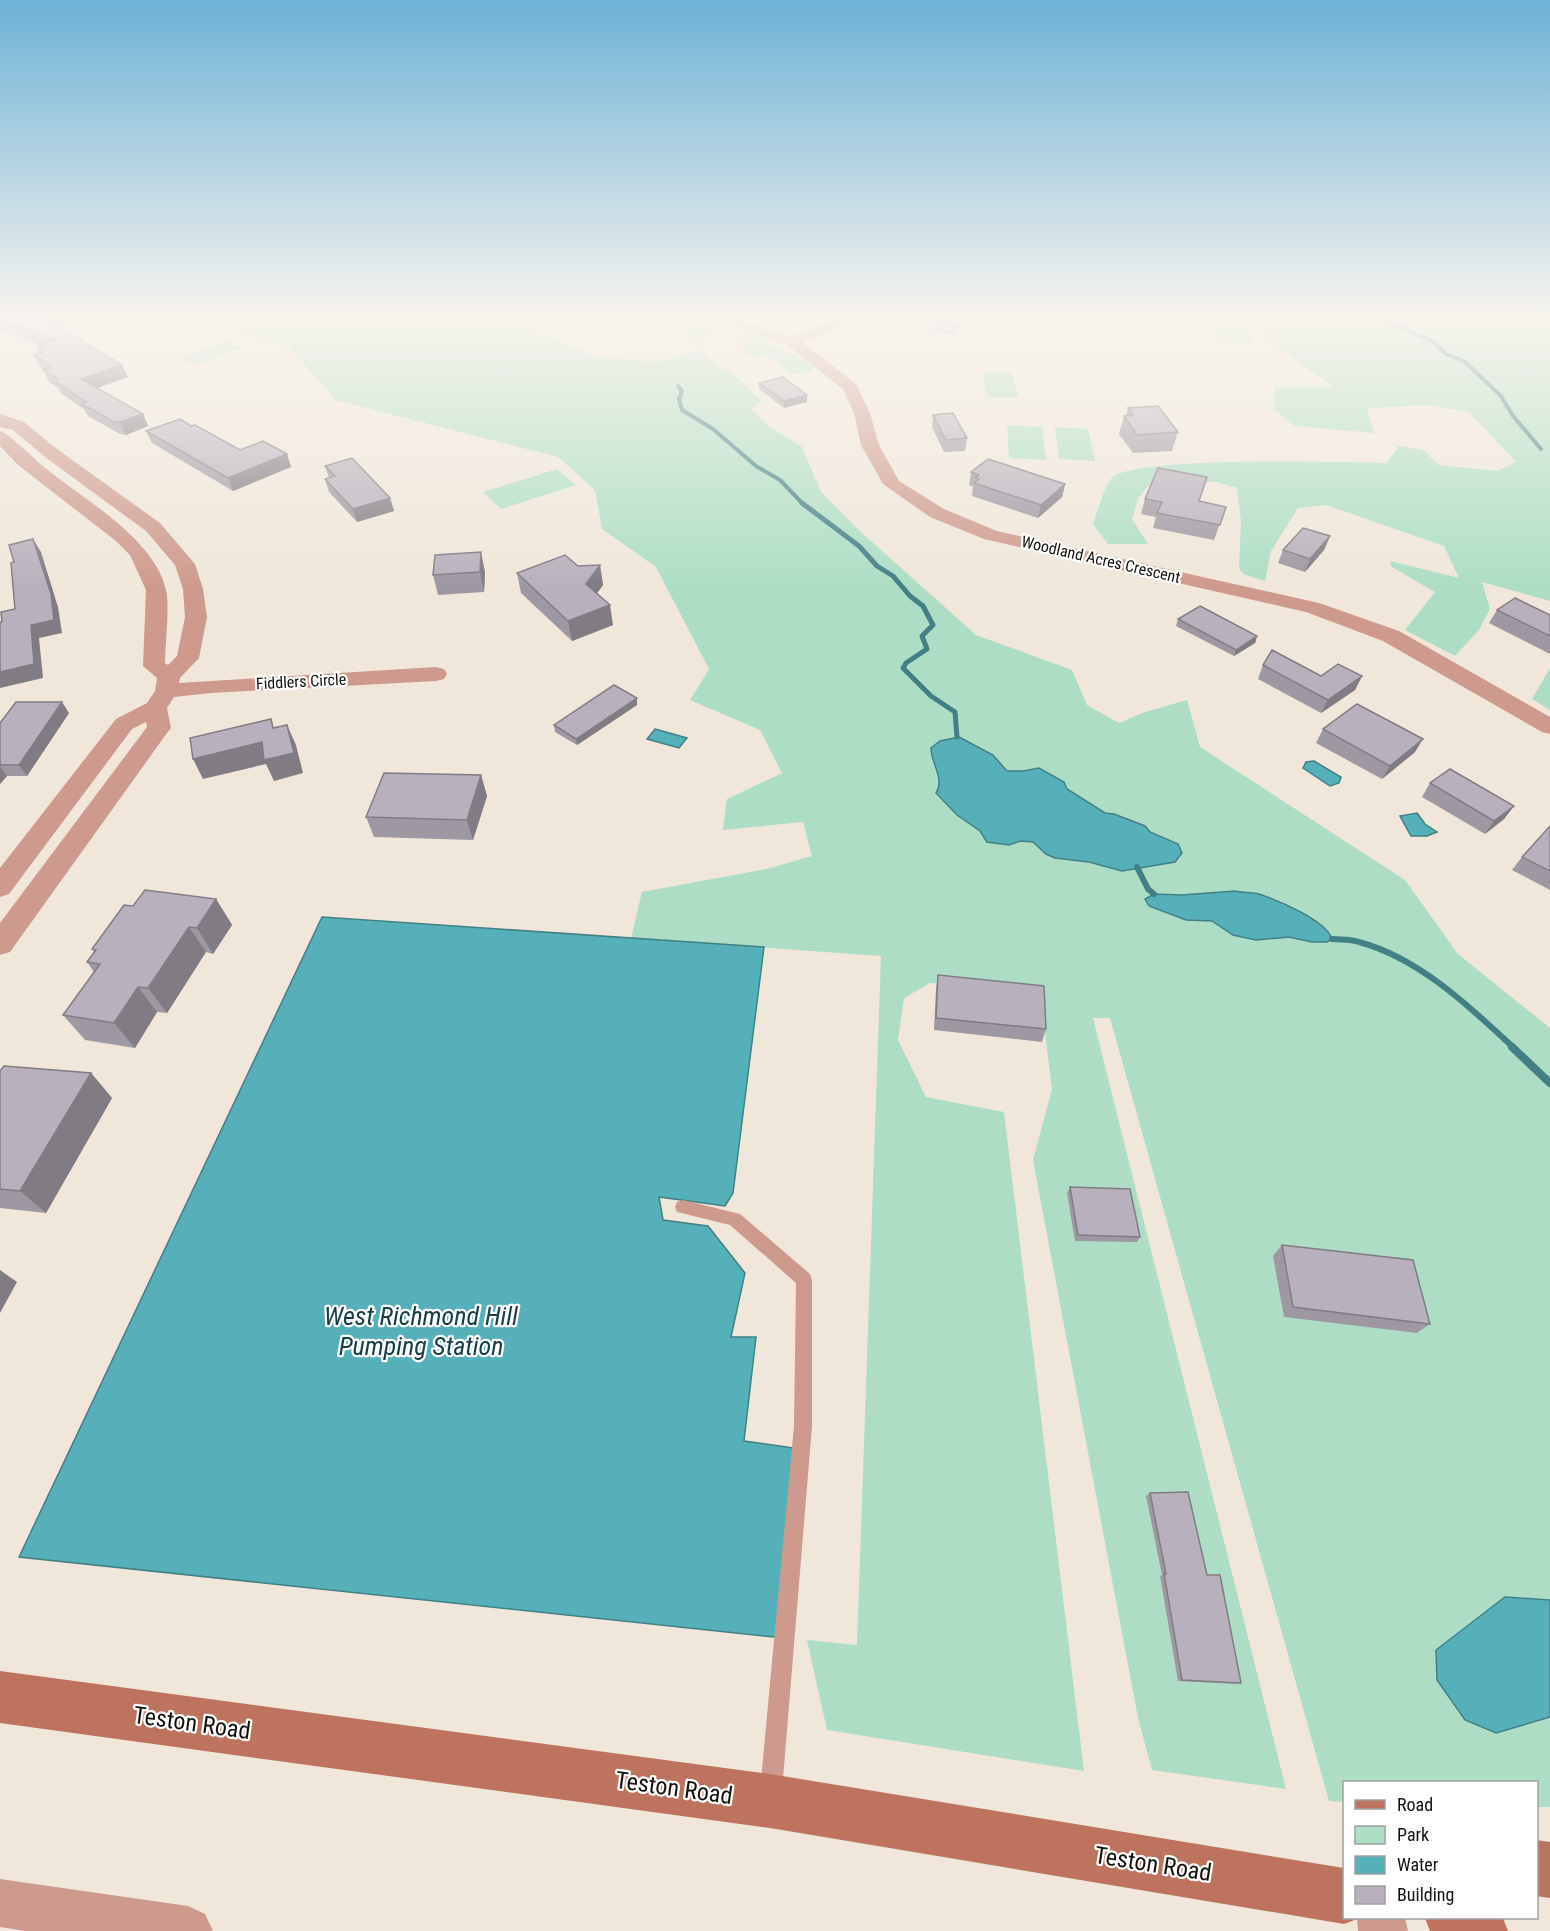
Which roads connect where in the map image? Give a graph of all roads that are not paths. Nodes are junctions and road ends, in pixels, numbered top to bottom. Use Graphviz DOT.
graph roads {
  1 [pos="860,407"];
  2 [pos="2,428"];
  3 [pos="51,453"];
  4 [pos="24,461"];
  5 [pos="153,527"];
  6 [pos="123,537"];
  7 [pos="436,674"];
  8 [pos="164,692"];
  9 [pos="1550,727"];
  10 [pos="49,877"];
  11 [pos="5,881"];
  12 [pos="0,944"];
  13 [pos="683,1207"];
  14 [pos="0,1697"];
  15 [pos="770,1801"];
  16 [pos="1343,1896"];
  17 [pos="0,1903"];
  18 [pos="1457,1919"];
  19 [pos="188,1931"];
  20 [pos="1480,1931"];
  1 -- 9 [label="street, Woodland Acres Crescent"];
  2 -- 3 [label="street"];
  2 -- 4 [label="street"];
  3 -- 4 [label="street"];
  3 -- 5 [label="street"];
  4 -- 6 [label="street"];
  5 -- 6 [label="street"];
  5 -- 8 [label="street"];
  6 -- 8 [label="street"];
  7 -- 8 [label="street, Fiddlers Circle"];
  8 -- 10 [label="street"];
  8 -- 11 [label="street"];
  10 -- 11 [label="street"];
  10 -- 12 [label="street"];
  13 -- 15 [label="lane"];
  14 -- 15 [label="main road, Teston Road"];
  15 -- 16 [label="main road, Teston Road"];
  17 -- 19 [label="street"];
  18 -- 20 [label="main road"];
}
